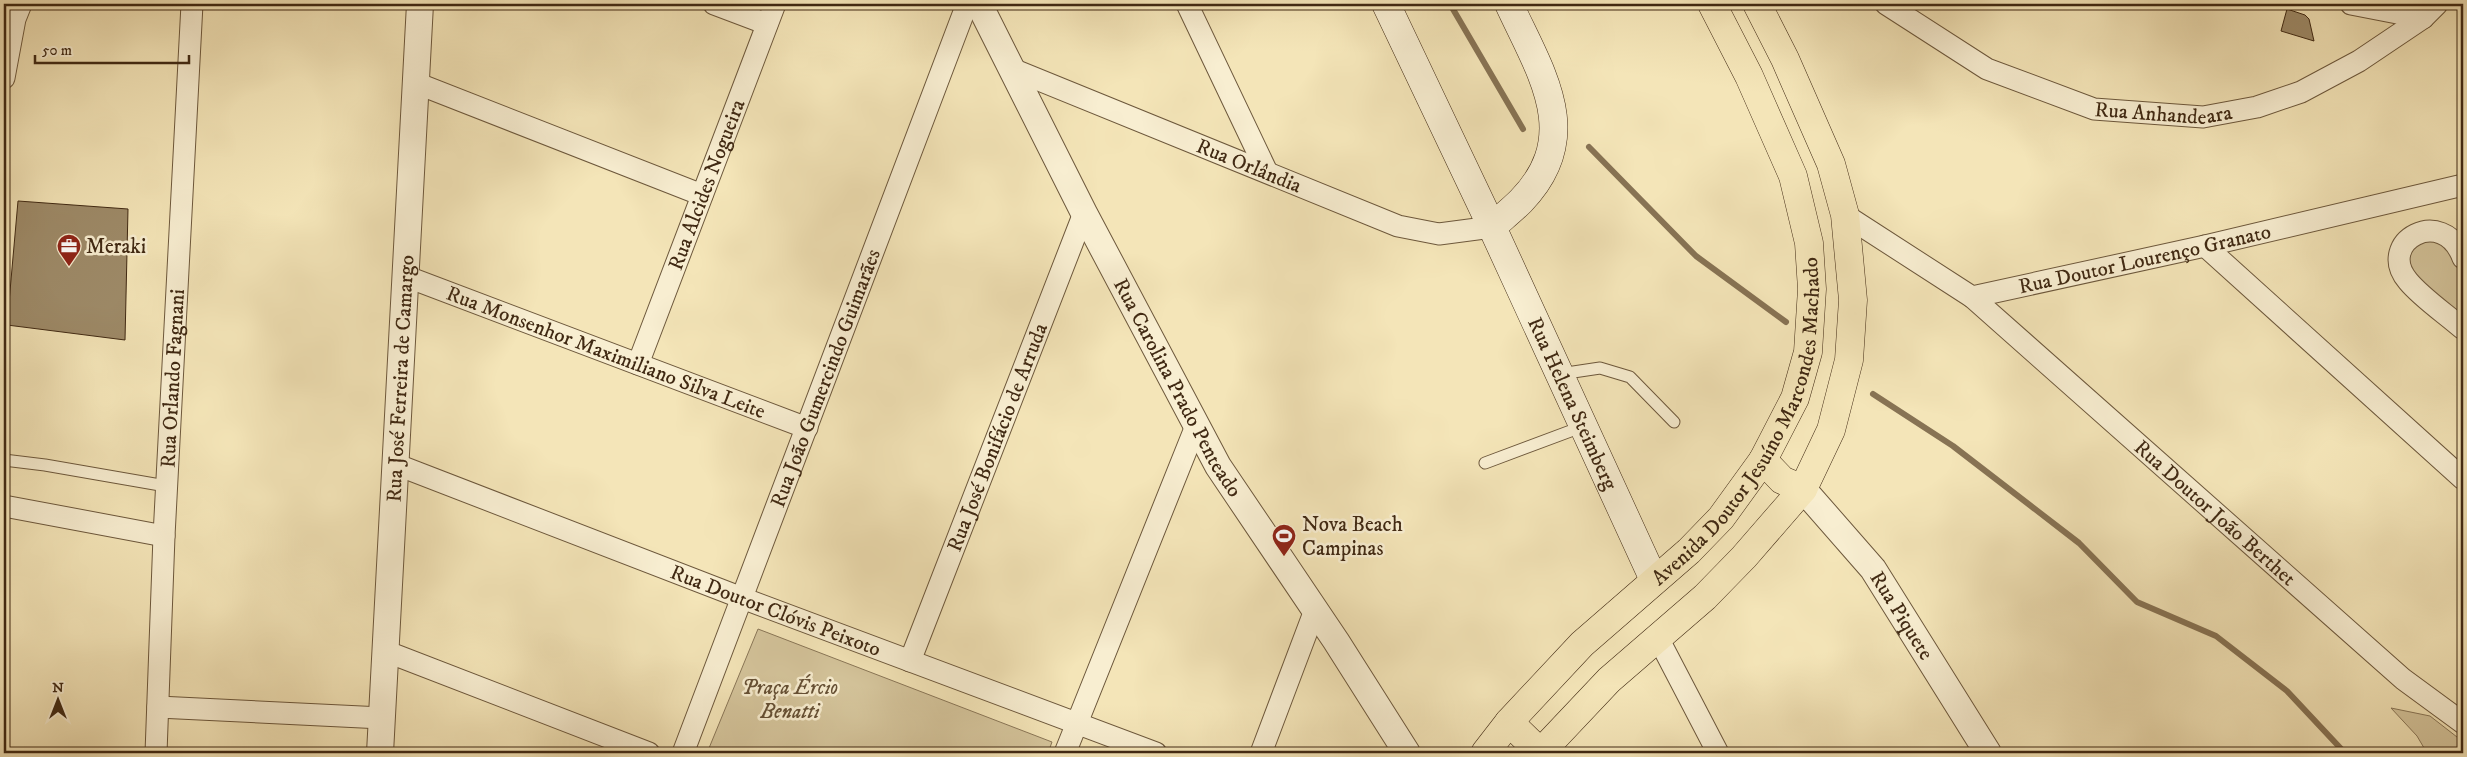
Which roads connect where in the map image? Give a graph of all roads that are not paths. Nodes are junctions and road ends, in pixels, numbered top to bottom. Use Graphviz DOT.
graph roads {
  1 [pos="21,4"];
  2 [pos="192,4"];
  3 [pos="420,4"];
  4 [pos="714,4"];
  5 [pos="775,4"];
  6 [pos="967,4"];
  7 [pos="979,4"];
  8 [pos="1187,4"];
  9 [pos="1386,4"];
  10 [pos="1509,4"];
  11 [pos="1712,4"];
  12 [pos="1757,4"];
  13 [pos="1886,4"];
  14 [pos="2351,4"];
  15 [pos="2430,11"];
  16 [pos="767,24"];
  17 [pos="1012,69"];
  18 [pos="4,78"];
  19 [pos="416,83"];
  20 [pos="1267,172"];
  21 [pos="1836,183"];
  22 [pos="2463,185"];
  23 [pos="702,195"];
  24 [pos="1798,196"];
  25 [pos="1084,213"];
  26 [pos="1844,215"];
  27 [pos="1492,227"];
  28 [pos="2205,246"];
  29 [pos="2463,258"];
  30 [pos="405,276"];
  31 [pos="1972,297"];
  32 [pos="2463,329"];
  33 [pos="638,364"];
  34 [pos="1560,374"];
  35 [pos="1674,422"];
  36 [pos="1196,426"];
  37 [pos="1584,426"];
  38 [pos="807,428"];
  39 [pos="4,460"];
  40 [pos="1763,460"];
  41 [pos="1485,463"];
  42 [pos="395,464"];
  43 [pos="2463,479"];
  44 [pos="166,486"];
  45 [pos="1803,489"];
  46 [pos="4,506"];
  47 [pos="164,536"];
  48 [pos="1654,580"];
  49 [pos="742,598"];
  50 [pos="1315,610"];
  51 [pos="1658,638"];
  52 [pos="385,651"];
  53 [pos="910,661"];
  54 [pos="158,707"];
  55 [pos="382,718"];
  56 [pos="1508,722"];
  57 [pos="2463,722"];
  58 [pos="1076,723"];
  59 [pos="156,753"];
  60 [pos="380,753"];
  61 [pos="649,753"];
  62 [pos="683,753"];
  63 [pos="1065,753"];
  64 [pos="1156,753"];
  65 [pos="1261,753"];
  66 [pos="1407,753"];
  67 [pos="1485,753"];
  68 [pos="1541,753"];
  69 [pos="1718,753"];
  70 [pos="1988,753"];
  1 -- 18 [label="street"];
  2 -- 44 [label="street, Rua Orlando Fagnani"];
  3 -- 19 [label="street, Rua José Ferreira de Camargo"];
  4 -- 16 [label="street"];
  5 -- 16 [label="street, Rua Alcides Nogueira"];
  6 -- 38 [label="street, Rua João Gumercindo Guimarães"];
  7 -- 17 [label="street, Rua Carolina Prado Penteado"];
  8 -- 20 [label="street"];
  9 -- 27 [label="main road, Rua Helena Steimberg"];
  10 -- 27 [label="main road"];
  11 -- 24 [label="main road, Avenida Doutor Jesuíno Marcondes Machado"];
  12 -- 21 [label="main road, Avenida Doutor Jesuíno Marcondes Machado"];
  13 -- 15 [label="street, Rua Anhandeara"];
  14 -- 15 [label="street"];
  16 -- 23 [label="street, Rua Alcides Nogueira"];
  17 -- 20 [label="street, Rua Orlândia"];
  17 -- 25 [label="street, Rua Carolina Prado Penteado"];
  19 -- 23 [label="street"];
  19 -- 30 [label="street, Rua José Ferreira de Camargo"];
  20 -- 27 [label="street, Rua Orlândia"];
  21 -- 24 [label="main road"];
  21 -- 26 [label="main road, Avenida Doutor Jesuíno Marcondes Machado"];
  22 -- 28 [label="street, Rua Doutor Lourenço Granato"];
  23 -- 33 [label="street, Rua Alcides Nogueira"];
  24 -- 40 [label="main road, Avenida Doutor Jesuíno Marcondes Machado"];
  25 -- 36 [label="street, Rua Carolina Prado Penteado"];
  25 -- 53 [label="street, Rua José Bonifácio de Arruda"];
  26 -- 31 [label="street"];
  26 -- 45 [label="main road, Avenida Doutor Jesuíno Marcondes Machado"];
  27 -- 34 [label="main road, Rua Helena Steimberg"];
  28 -- 31 [label="street, Rua Doutor Lourenço Granato"];
  28 -- 43 [label="street"];
  29 -- 32 [label="street"];
  30 -- 33 [label="street, Rua Monsenhor Maximiliano Silva Leite"];
  30 -- 42 [label="street, Rua José Ferreira de Camargo"];
  31 -- 57 [label="street, Rua Doutor João Berthet"];
  33 -- 38 [label="street, Rua Monsenhor Maximiliano Silva Leite"];
  34 -- 35 [label="lane"];
  34 -- 37 [label="main road, Rua Helena Steimberg"];
  36 -- 50 [label="street, Rua Carolina Prado Penteado"];
  36 -- 58 [label="street"];
  37 -- 41 [label="lane"];
  37 -- 48 [label="main road, Rua Helena Steimberg"];
  38 -- 49 [label="street, Rua João Gumercindo Guimarães"];
  39 -- 44 [label="lane"];
  40 -- 45 [label="main road"];
  40 -- 48 [label="main road, Avenida Doutor Jesuíno Marcondes Machado"];
  42 -- 49 [label="street, Rua Doutor Clóvis Peixoto"];
  42 -- 52 [label="street, Rua José Ferreira de Camargo"];
  44 -- 47 [label="street, Rua Orlando Fagnani"];
  45 -- 51 [label="main road, Avenida Doutor Jesuíno Marcondes Machado"];
  45 -- 70 [label="street, Rua Piquete"];
  46 -- 47 [label="street"];
  47 -- 54 [label="street, Rua Orlando Fagnani"];
  48 -- 56 [label="main road, Avenida Doutor Jesuíno Marcondes Machado"];
  49 -- 53 [label="street, Rua Doutor Clóvis Peixoto"];
  49 -- 62 [label="street, Rua João Gumercindo Guimarães"];
  50 -- 65 [label="street"];
  50 -- 66 [label="street, Rua Carolina Prado Penteado"];
  51 -- 68 [label="main road, Avenida Doutor Jesuíno Marcondes Machado"];
  51 -- 69 [label="street"];
  52 -- 55 [label="street, Rua José Ferreira de Camargo"];
  52 -- 61 [label="street"];
  53 -- 58 [label="street, Rua Doutor Clóvis Peixoto"];
  54 -- 55 [label="street"];
  54 -- 59 [label="street, Rua Orlando Fagnani"];
  55 -- 60 [label="street, Rua José Ferreira de Camargo"];
  56 -- 67 [label="main road, Avenida Doutor Jesuíno Marcondes Machado"];
  56 -- 68 [label="main road"];
  58 -- 63 [label="street"];
  58 -- 64 [label="street, Rua Doutor Clóvis Peixoto"];
}
